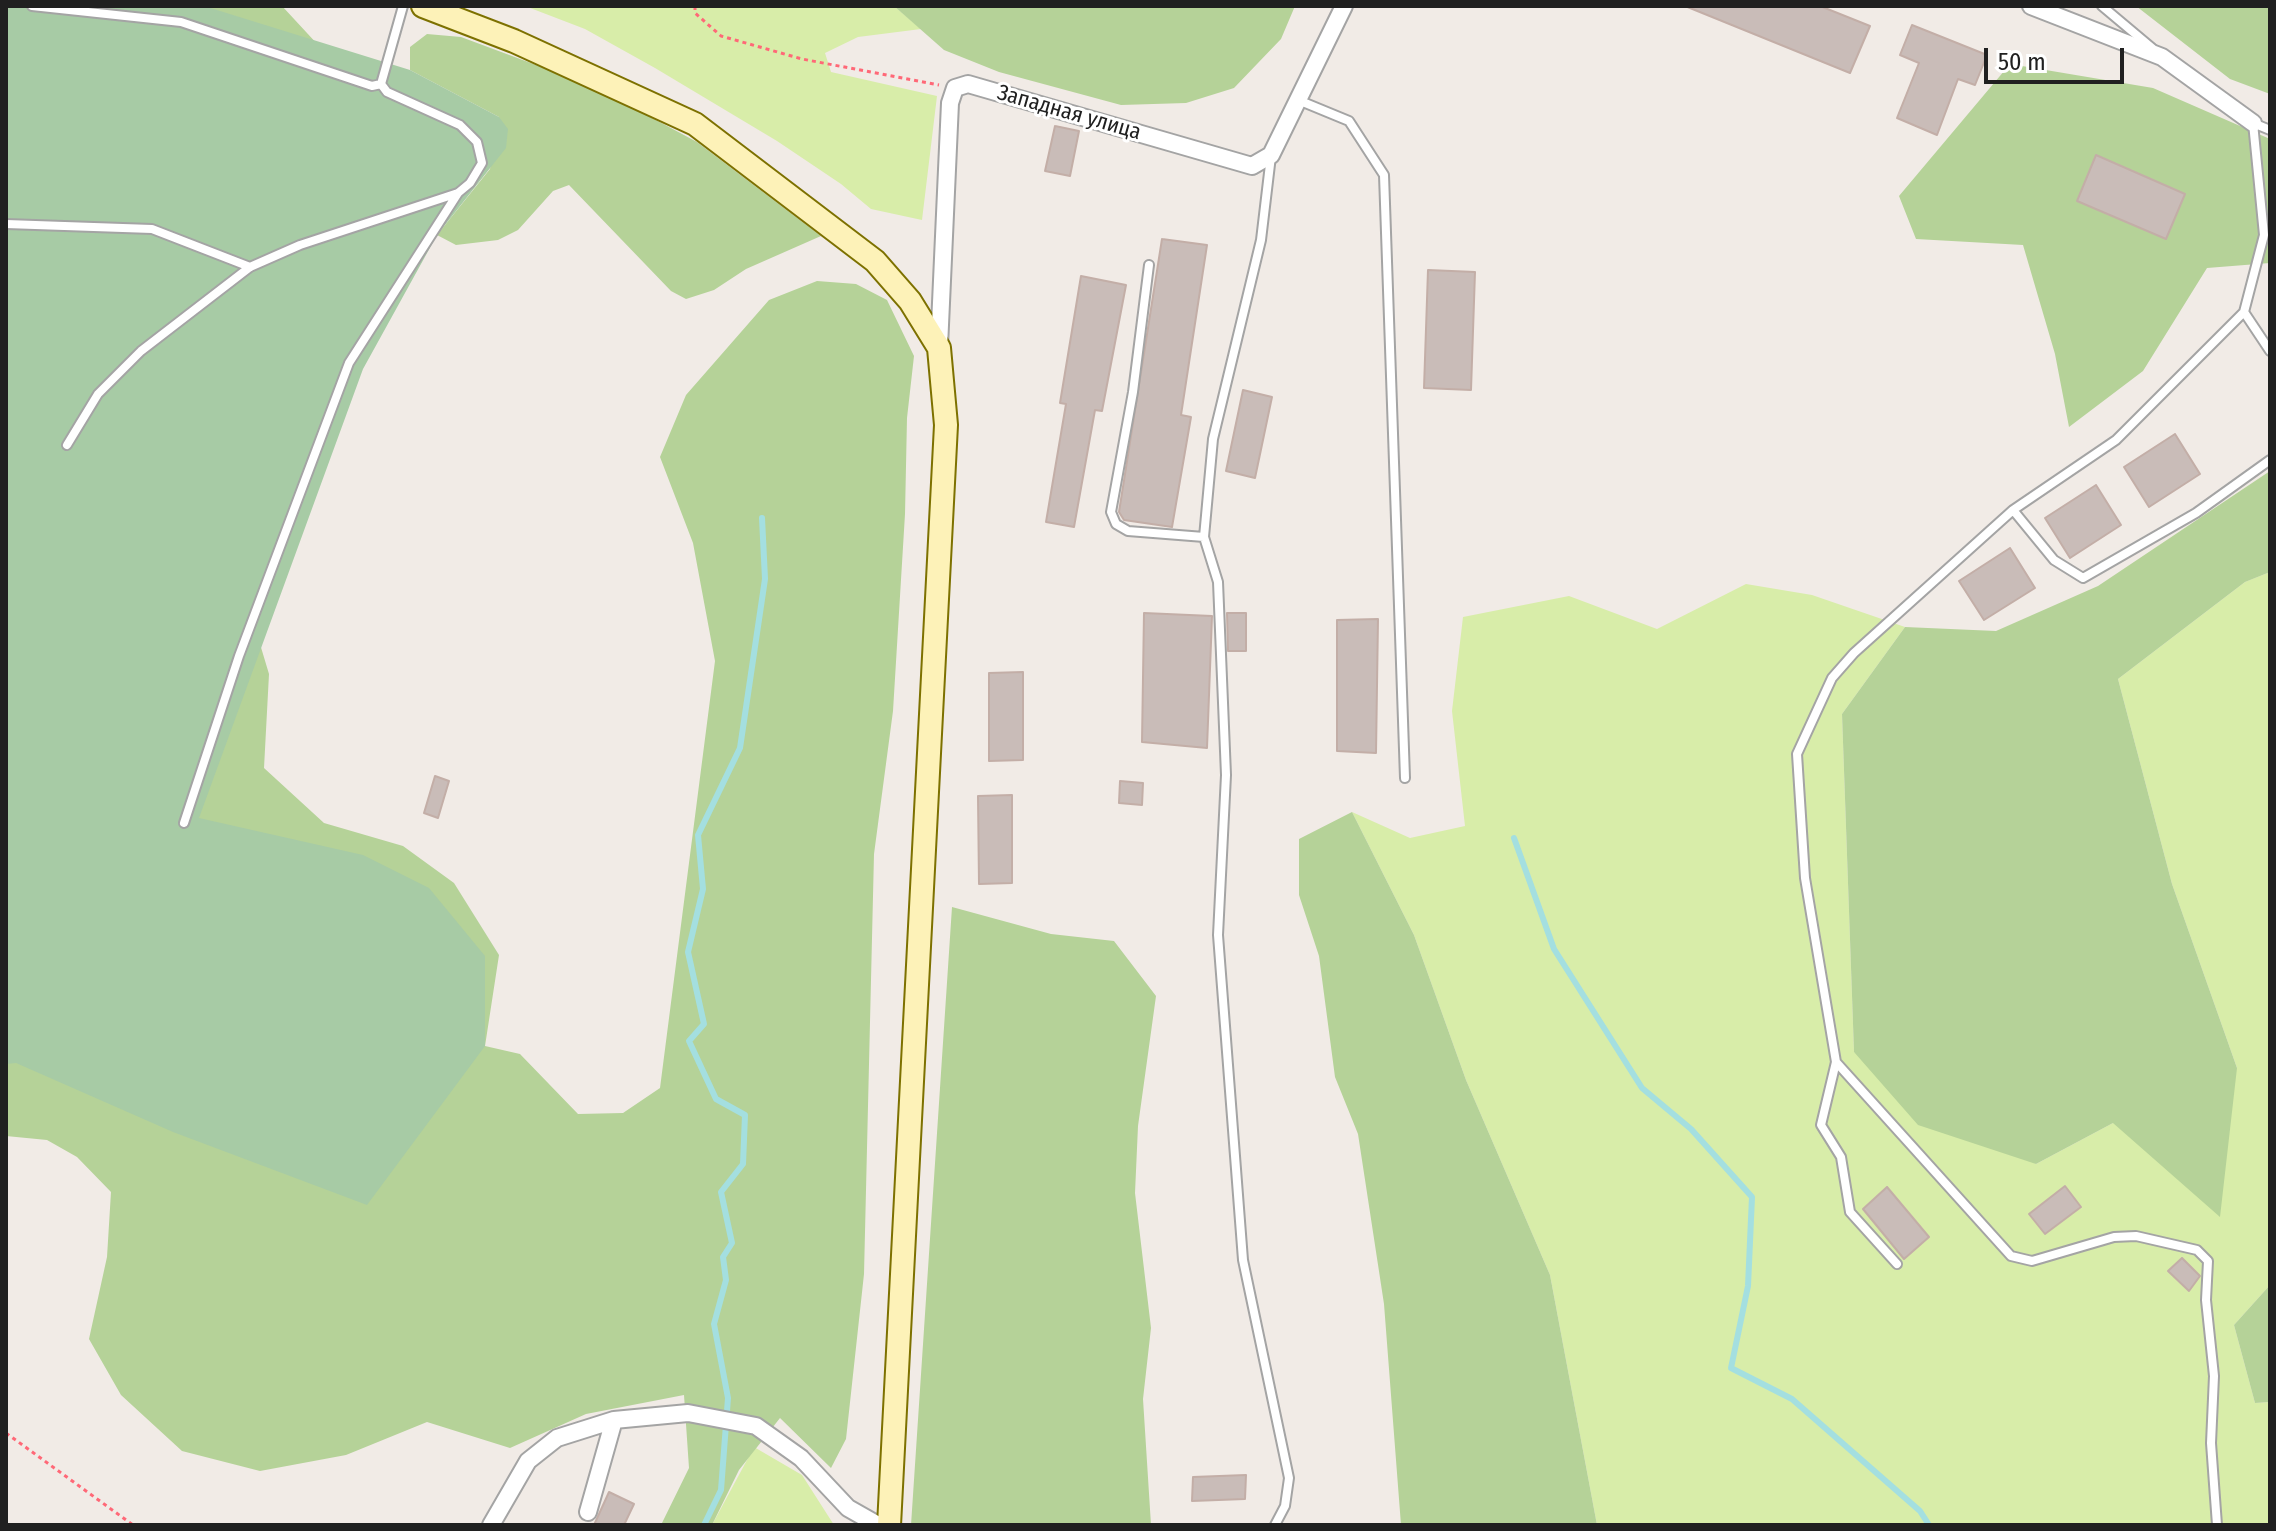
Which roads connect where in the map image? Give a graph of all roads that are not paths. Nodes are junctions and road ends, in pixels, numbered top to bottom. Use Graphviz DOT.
graph roads {
  1 [pos="32,6"];
  2 [pos="403,6"];
  3 [pos="423,6"];
  4 [pos="1344,6"];
  5 [pos="2031,6"];
  6 [pos="2102,6"];
  7 [pos="2162,57"];
  8 [pos="381,84"];
  9 [pos="1298,100"];
  10 [pos="2253,123"];
  11 [pos="2270,130"];
  12 [pos="1271,155"];
  13 [pos="458,193"];
  14 [pos="6,224"];
  15 [pos="1149,265"];
  16 [pos="250,267"];
  17 [pos="2244,312"];
  18 [pos="939,348"];
  19 [pos="2270,351"];
  20 [pos="67,445"];
  21 [pos="2270,460"];
  22 [pos="2013,510"];
  23 [pos="1204,537"];
  24 [pos="1405,778"];
  25 [pos="184,823"];
  26 [pos="1836,1062"];
  27 [pos="1897,1264"];
  28 [pos="614,1420"];
  29 [pos="588,1512"];
  30 [pos="491,1525"];
  31 [pos="878,1525"];
  32 [pos="889,1525"];
  33 [pos="1275,1525"];
  34 [pos="2217,1525"];
  1 -- 8 [label="lane"];
  2 -- 8 [label="lane"];
  3 -- 18 [label="street"];
  4 -- 9 [label="street"];
  5 -- 7 [label="street"];
  6 -- 7 [label="lane"];
  7 -- 10 [label="street"];
  8 -- 13 [label="lane"];
  9 -- 12 [label="street"];
  9 -- 24 [label="lane"];
  10 -- 11 [label="lane"];
  10 -- 17 [label="lane"];
  12 -- 18 [label="street, Западная улица"];
  12 -- 23 [label="lane"];
  13 -- 16 [label="lane"];
  13 -- 25 [label="lane"];
  14 -- 16 [label="lane"];
  15 -- 23 [label="lane"];
  16 -- 20 [label="lane"];
  17 -- 19 [label="lane"];
  17 -- 22 [label="lane"];
  18 -- 32 [label="street"];
  21 -- 22 [label="lane"];
  22 -- 26 [label="lane"];
  23 -- 33 [label="lane"];
  26 -- 27 [label="lane"];
  26 -- 34 [label="lane"];
  28 -- 29 [label="street"];
  28 -- 30 [label="street"];
  28 -- 31 [label="street"];
}
